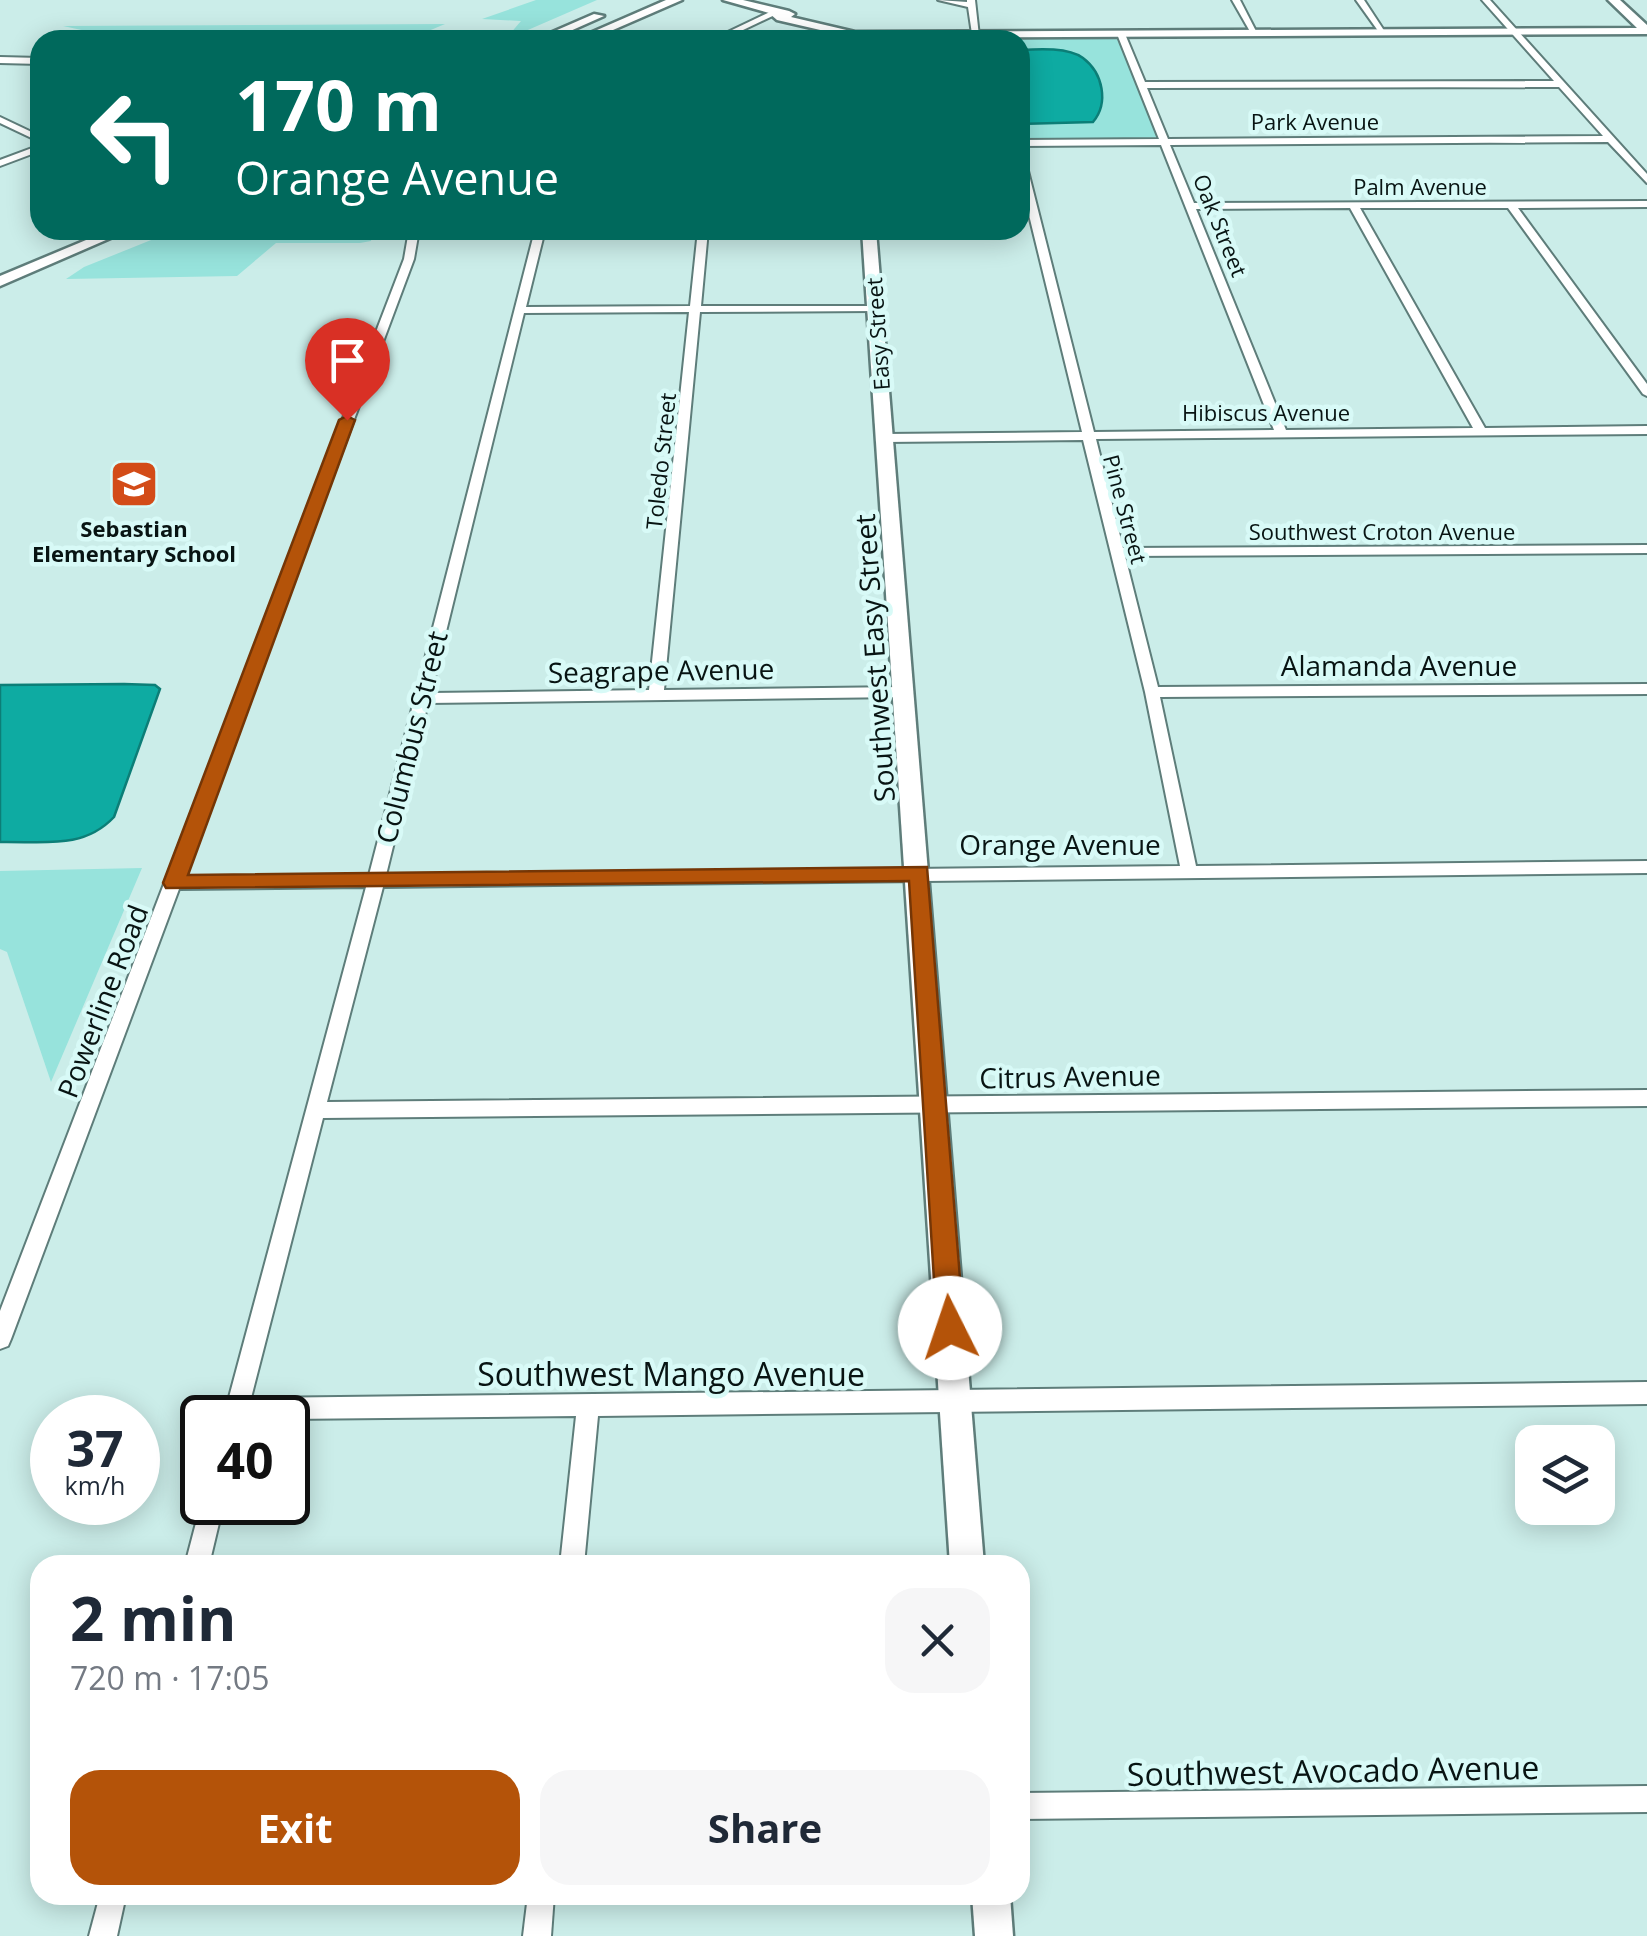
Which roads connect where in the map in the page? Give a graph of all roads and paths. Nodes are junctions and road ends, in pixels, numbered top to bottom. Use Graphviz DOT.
graph roads {
  1 [pos="676,0"];
  2 [pos="729,0"];
  3 [pos="942,0"];
  4 [pos="1236,0"];
  5 [pos="1360,0"];
  6 [pos="1486,0"];
  7 [pos="1614,0"];
  8 [pos="970,2"];
  9 [pos="619,7"];
  10 [pos="775,12"];
  11 [pos="564,30"];
  12 [pos="604,30"];
  13 [pos="736,30"];
  14 [pos="825,30"];
  15 [pos="975,30"];
  16 [pos="1647,31"];
  17 [pos="1384,32"];
  18 [pos="1514,32"];
  19 [pos="1255,33"];
  20 [pos="1030,34"];
  21 [pos="1122,34"];
  22 [pos="0,60"];
  23 [pos="30,61"];
  24 [pos="1562,84"];
  25 [pos="1144,85"];
  26 [pos="0,120"];
  27 [pos="30,134"];
  28 [pos="1610,139"];
  29 [pos="1030,142"];
  30 [pos="1165,142"];
  31 [pos="30,152"];
  32 [pos="0,163"];
  33 [pos="1647,180"];
  34 [pos="1030,202"];
  35 [pos="1647,204"];
  36 [pos="1192,206"];
  37 [pos="1353,206"];
  38 [pos="1511,206"];
  39 [pos="59,240"];
  40 [pos="98,240"];
  41 [pos="412,240"];
  42 [pos="538,240"];
  43 [pos="702,240"];
  44 [pos="871,240"];
  45 [pos="0,264"];
  46 [pos="0,281"];
  47 [pos="874,308"];
  48 [pos="694,309"];
  49 [pos="520,310"];
  50 [pos="1647,392"];
  51 [pos="1647,430"];
  52 [pos="1481,431"];
  53 [pos="1084,433"];
  54 [pos="1281,433"];
  55 [pos="884,438"];
  56 [pos="1647,549"];
  57 [pos="1117,552"];
  58 [pos="1647,689"];
  59 [pos="904,692"];
  60 [pos="1152,692"];
  61 [pos="656,695"];
  62 [pos="419,698"];
  63 [pos="1647,867"];
  64 [pos="1188,871"];
  65 [pos="919,873"];
  66 [pos="376,880"];
  67 [pos="174,883"];
  68 [pos="1647,1098"];
  69 [pos="935,1104"];
  70 [pos="314,1110"];
  71 [pos="0,1339"];
  72 [pos="1647,1392"];
  73 [pos="240,1395"];
  74 [pos="956,1402"];
  75 [pos="588,1406"];
  76 [pos="310,1412"];
  77 [pos="207,1525"];
  78 [pos="200,1555"];
  79 [pos="573,1555"];
  80 [pos="966,1555"];
  81 [pos="1647,1799"];
  82 [pos="1030,1806"];
  83 [pos="110,1905"];
  84 [pos="540,1905"];
  85 [pos="991,1905"];
  86 [pos="102,1936"];
  87 [pos="537,1936"];
  88 [pos="994,1936"];
  1 -- 12 [label="street"];
  2 -- 10 [label="street"];
  3 -- 8 [label="street"];
  4 -- 19 [label="street"];
  5 -- 17 [label="street"];
  6 -- 18 [label="street"];
  7 -- 16 [label="street"];
  8 -- 15 [label="street"];
  9 -- 11 [label="street"];
  10 -- 13 [label="street"];
  10 -- 14 [label="street"];
  16 -- 18 [label="street"];
  17 -- 18 [label="street"];
  17 -- 19 [label="street"];
  18 -- 24 [label="street"];
  19 -- 21 [label="street"];
  20 -- 21 [label="street"];
  21 -- 25 [label="street, Oak Street"];
  22 -- 23 [label="street"];
  24 -- 25 [label="street"];
  24 -- 28 [label="street"];
  25 -- 30 [label="street, Oak Street"];
  26 -- 27 [label="street"];
  28 -- 30 [label="street, Park Avenue"];
  28 -- 33 [label="street"];
  29 -- 30 [label="street, Park Avenue"];
  30 -- 36 [label="street, Oak Street"];
  31 -- 32 [label="street"];
  34 -- 53 [label="street, Pine Street"];
  35 -- 38 [label="street, Palm Avenue"];
  36 -- 37 [label="street, Palm Avenue"];
  36 -- 54 [label="street, Oak Street"];
  37 -- 38 [label="street, Palm Avenue"];
  37 -- 52 [label="street"];
  38 -- 50 [label="street"];
  39 -- 45 [label="street"];
  40 -- 46 [label="street"];
  41 -- 67 [label="street, Powerline Road"];
  42 -- 49 [label="street, Columbus Street"];
  43 -- 48 [label="street, Toledo Street"];
  44 -- 47 [label="street, Easy Street"];
  47 -- 48 [label="street"];
  47 -- 55 [label="street, Easy Street"];
  48 -- 49 [label="street"];
  48 -- 61 [label="street, Toledo Street"];
  49 -- 62 [label="street, Columbus Street"];
  51 -- 52 [label="street, Hibiscus Avenue"];
  52 -- 54 [label="street, Hibiscus Avenue"];
  53 -- 54 [label="street, Hibiscus Avenue"];
  53 -- 55 [label="street, Hibiscus Avenue"];
  53 -- 57 [label="street, Pine Street"];
  55 -- 59 [label="street, Southwest Easy Street"];
  56 -- 57 [label="street, Southwest Croton Avenue"];
  57 -- 60 [label="street, Pine Street"];
  58 -- 60 [label="street, Alamanda Avenue"];
  59 -- 61 [label="street, Seagrape Avenue"];
  59 -- 65 [label="street, Southwest Easy Street"];
  60 -- 64 [label="street, Pine Street"];
  61 -- 62 [label="street, Seagrape Avenue"];
  62 -- 66 [label="street, Columbus Street"];
  63 -- 64 [label="street, Orange Avenue"];
  64 -- 65 [label="street, Orange Avenue"];
  65 -- 66 [label="street, Orange Avenue"];
  65 -- 69 [label="street"];
  66 -- 67 [label="street, Orange Avenue"];
  66 -- 70 [label="street, Columbus Street"];
  67 -- 71 [label="street, Powerline Road"];
  68 -- 69 [label="street, Citrus Avenue"];
  69 -- 70 [label="street, Citrus Avenue"];
  69 -- 74 [label="street"];
  70 -- 73 [label="street, Columbus Street"];
  72 -- 74 [label="street, Southwest Mango Avenue"];
  74 -- 75 [label="street, Southwest Mango Avenue"];
  74 -- 80 [label="street"];
  75 -- 76 [label="street, Southwest Mango Avenue"];
  75 -- 79 [label="street"];
  77 -- 78 [label="street"];
  81 -- 82 [label="street, Southwest Avocado Avenue"];
  83 -- 86 [label="street"];
  84 -- 87 [label="street"];
  85 -- 88 [label="street"];
}
